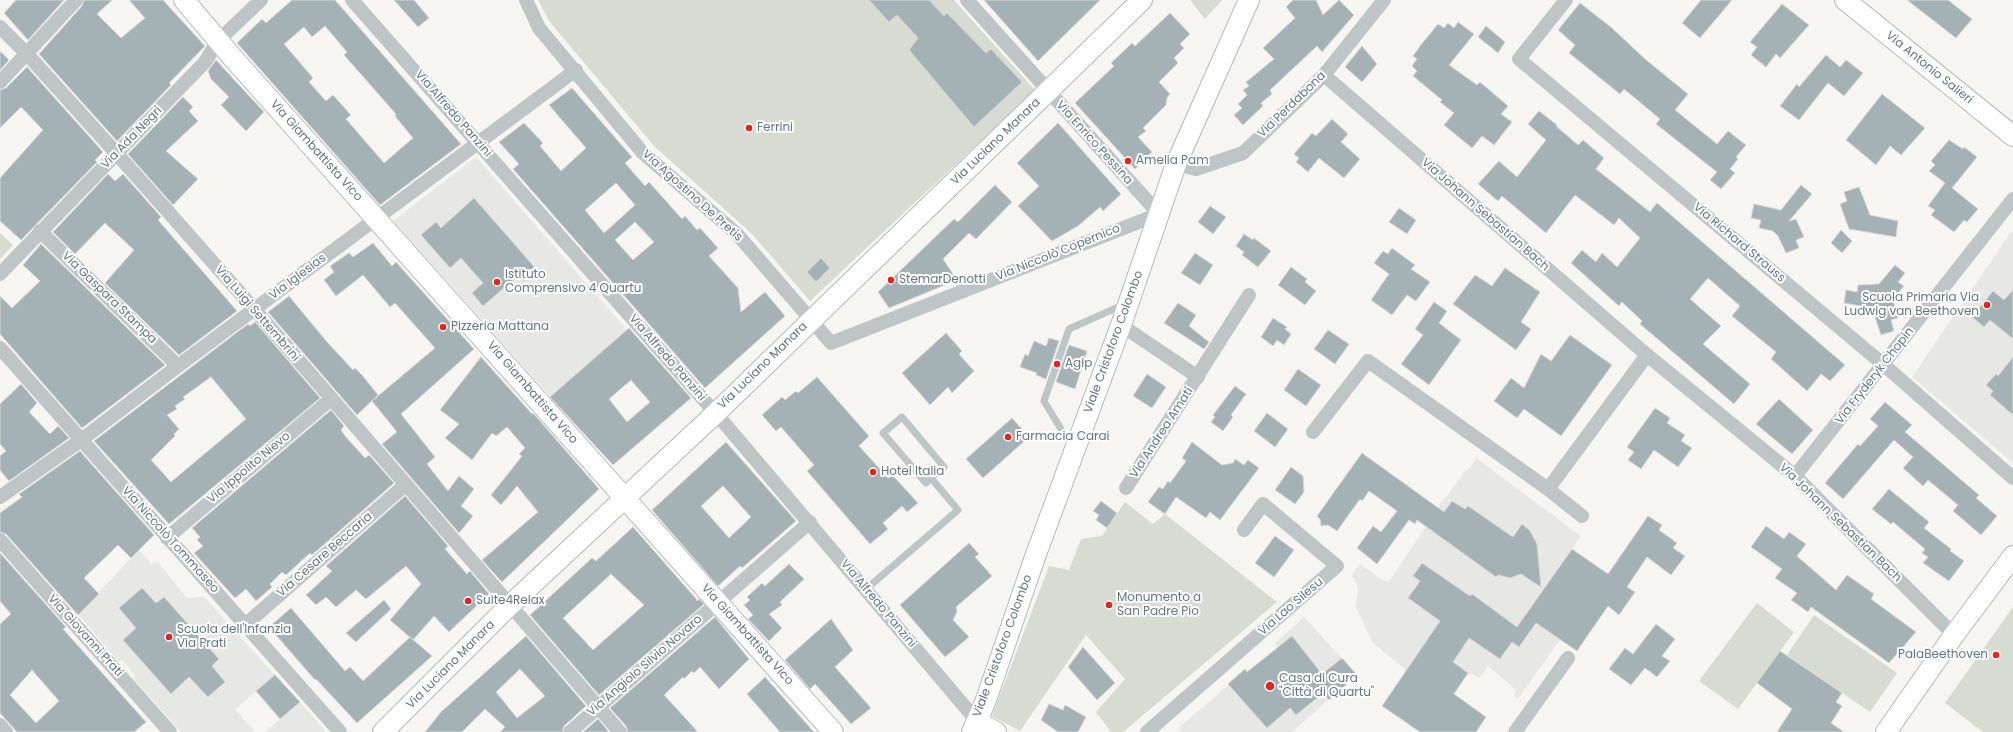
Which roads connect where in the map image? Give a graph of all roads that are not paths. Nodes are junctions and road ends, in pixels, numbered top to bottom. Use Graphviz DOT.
graph roads {
  1 [pos="76,0"];
  2 [pos="184,0"];
  3 [pos="261,0"];
  4 [pos="352,0"];
  5 [pos="526,0"];
  6 [pos="967,0"];
  7 [pos="1142,0"];
  8 [pos="1249,0"];
  9 [pos="1384,0"];
  10 [pos="1566,0"];
  11 [pos="1845,0"];
  12 [pos="0,27"];
  13 [pos="218,41"];
  14 [pos="27,54"];
  15 [pos="576,70"];
  16 [pos="1324,76"];
  17 [pos="0,82"];
  18 [pos="1048,92"];
  19 [pos="2013,136"];
  20 [pos="479,143"];
  21 [pos="117,154"];
  22 [pos="1176,164"];
  23 [pos="2013,199"];
  24 [pos="1159,214"];
  25 [pos="376,218"];
  26 [pos="40,231"];
  27 [pos="0,274"];
  28 [pos="1249,295"];
  29 [pos="1129,302"];
  30 [pos="255,310"];
  31 [pos="811,319"];
  32 [pos="1121,325"];
  33 [pos="0,348"];
  34 [pos="1647,355"];
  35 [pos="1884,365"];
  36 [pos="178,366"];
  37 [pos="1198,377"];
  38 [pos="331,399"];
  39 [pos="716,413"];
  40 [pos="1312,432"];
  41 [pos="81,440"];
  42 [pos="1077,442"];
  43 [pos="1795,476"];
  44 [pos="931,478"];
  45 [pos="2013,478"];
  46 [pos="405,485"];
  47 [pos="1126,488"];
  48 [pos="1548,489"];
  49 [pos="0,497"];
  50 [pos="625,497"];
  51 [pos="1582,516"];
  52 [pos="810,522"];
  53 [pos="1244,530"];
  54 [pos="168,538"];
  55 [pos="0,540"];
  56 [pos="2013,556"];
  57 [pos="865,590"];
  58 [pos="717,602"];
  59 [pos="509,606"];
  60 [pos="245,625"];
  61 [pos="1954,635"];
  62 [pos="1568,658"];
  63 [pos="598,707"];
  64 [pos="0,726"];
  65 [pos="974,726"];
  66 [pos="6,732"];
  67 [pos="170,732"];
  68 [pos="340,732"];
  69 [pos="383,732"];
  70 [pos="570,732"];
  71 [pos="620,732"];
  72 [pos="832,732"];
  73 [pos="996,732"];
  74 [pos="1147,732"];
  75 [pos="1515,732"];
  76 [pos="1886,732"];
  1 -- 14 [label="street"];
  2 -- 13 [label="street, Via Giambattista Vico"];
  3 -- 13 [label="street, Via Ada Negri"];
  4 -- 20 [label="street, Via Alfredo Panzini"];
  5 -- 15 [label="street, Via Agostino De Pretis"];
  6 -- 18 [label="street, Via Enrico Pessina"];
  7 -- 18 [label="street, Via Luciano Manara"];
  8 -- 22 [label="street, Viale Cristoforo Colombo"];
  9 -- 16 [label="street, Via Perdabona"];
  10 -- 35 [label="street, Via Richard Strauss"];
  11 -- 19 [label="street, Via Antonio Salieri"];
  12 -- 14 [label="street, Via Luigi Settembrini"];
  13 -- 21 [label="street, Via Ada Negri"];
  13 -- 25 [label="street, Via Giambattista Vico"];
  14 -- 17 [label="street"];
  14 -- 21 [label="street, Via Luigi Settembrini"];
  15 -- 20 [label="street, Via Iglesias"];
  15 -- 31 [label="street, Via Agostino De Pretis"];
  16 -- 22 [label="street, Via Perdabona"];
  16 -- 34 [label="street, Via Johann Sebastian Bach"];
  18 -- 24 [label="street, Via Enrico Pessina"];
  18 -- 31 [label="street, Via Luciano Manara"];
  20 -- 25 [label="street, Via Iglesias"];
  20 -- 39 [label="street, Via Alfredo Panzini"];
  21 -- 26 [label="street, Via Ada Negri"];
  21 -- 30 [label="street, Via Luigi Settembrini"];
  22 -- 24 [label="street, Viale Cristoforo Colombo"];
  23 -- 35 [label="street, Via Fryderyk Chopin"];
  24 -- 29 [label="street, Viale Cristoforo Colombo"];
  24 -- 31 [label="street, Via Niccolò Copernico"];
  25 -- 30 [label="street, Via Iglesias"];
  25 -- 50 [label="street, Via Giambattista Vico"];
  26 -- 27 [label="street, Via Ada Negri"];
  26 -- 36 [label="street, Via Gaspara Stampa"];
  28 -- 37 [label="street, Via Andrea Amati"];
  29 -- 32 [label="street, Viale Cristoforo Colombo"];
  29 -- 42 [label="lane"];
  30 -- 36 [label="street, Via Iglesias"];
  30 -- 38 [label="street, Via Luigi Settembrini"];
  31 -- 39 [label="street, Via Luciano Manara"];
  32 -- 37 [label="street, Via Andrea Amati"];
  32 -- 42 [label="street, Viale Cristoforo Colombo"];
  33 -- 41 [label="street, Via Niccolò Tommaseo"];
  34 -- 43 [label="street, Via Johann Sebastian Bach"];
  34 -- 48 [label="street"];
  35 -- 43 [label="street, Via Fryderyk Chopin"];
  35 -- 45 [label="street, Via Richard Strauss"];
  36 -- 41 [label="street, Via Iglesias"];
  37 -- 47 [label="street, Via Andrea Amati"];
  38 -- 46 [label="street, Via Luigi Settembrini"];
  38 -- 54 [label="street, Via Ippolito Nievo"];
  39 -- 50 [label="street, Via Luciano Manara"];
  39 -- 52 [label="street, Via Alfredo Panzini"];
  40 -- 48 [label="street"];
  41 -- 49 [label="street, Via Iglesias"];
  41 -- 54 [label="street, Via Niccolò Tommaseo"];
  42 -- 65 [label="street, Viale Cristoforo Colombo"];
  43 -- 61 [label="street, Via Johann Sebastian Bach"];
  44 -- 44 [label="lane"];
  44 -- 57 [label="lane"];
  46 -- 59 [label="street, Via Luigi Settembrini"];
  46 -- 60 [label="street, Via Cesare Beccaria"];
  48 -- 51 [label="street"];
  50 -- 58 [label="street, Via Giambattista Vico"];
  50 -- 59 [label="street, Via Luciano Manara"];
  52 -- 57 [label="street, Via Alfredo Panzini"];
  52 -- 58 [label="street, Via Angiolo Silvio Novaro"];
  53 -- 74 [label="street, Via Lao Silesu"];
  54 -- 60 [label="street, Via Niccolò Tommaseo"];
  55 -- 67 [label="street, Via Giovanni Prati"];
  56 -- 61 [label="street"];
  57 -- 65 [label="street, Via Alfredo Panzini"];
  58 -- 63 [label="street, Via Angiolo Silvio Novaro"];
  58 -- 72 [label="street, Via Giambattista Vico"];
  59 -- 63 [label="street, Via Luigi Settembrini"];
  59 -- 69 [label="street, Via Luciano Manara"];
  60 -- 68 [label="street, Via Niccolò Tommaseo"];
  61 -- 76 [label="street"];
  62 -- 75 [label="street"];
  63 -- 70 [label="street, Via Angiolo Silvio Novaro"];
  63 -- 71 [label="street, Via Luigi Settembrini"];
  64 -- 66 [label="street"];
  65 -- 73 [label="street"];
}
